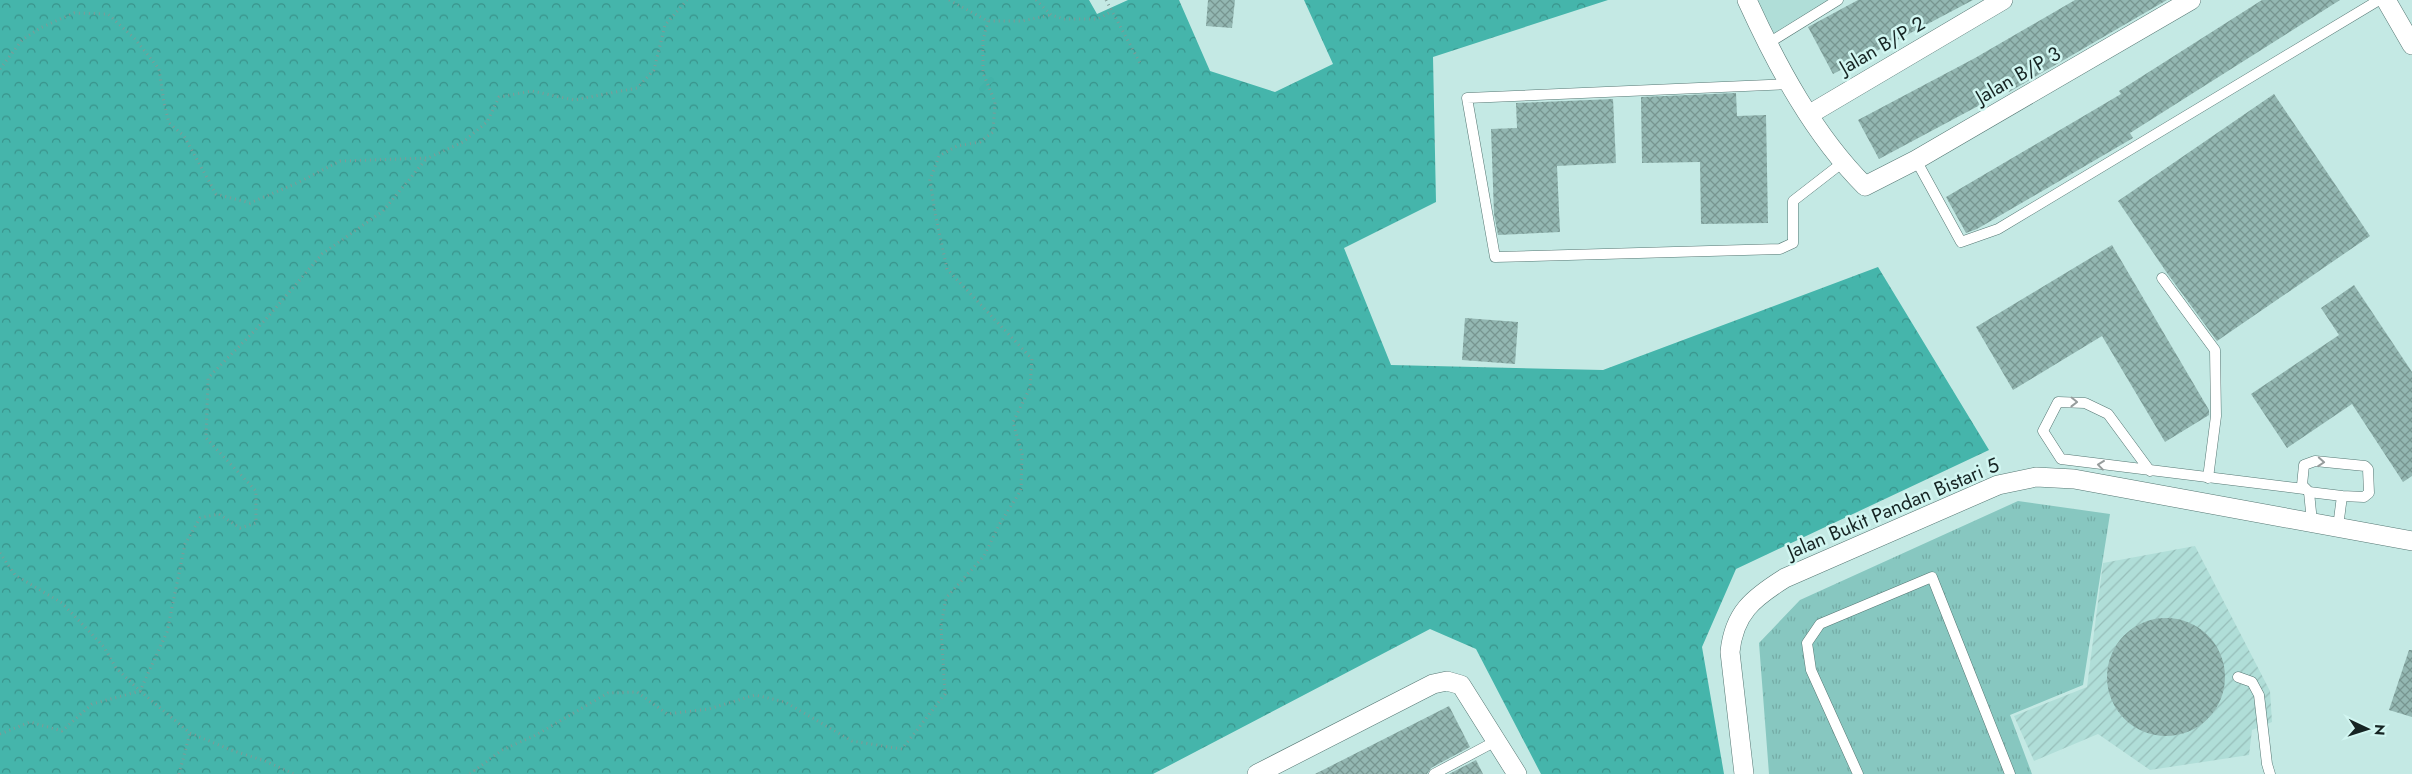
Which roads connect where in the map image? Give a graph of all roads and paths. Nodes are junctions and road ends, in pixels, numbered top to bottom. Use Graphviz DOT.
graph roads {
  1 [pos="687,0"];
  2 [pos="949,0"];
  3 [pos="1036,0"];
  4 [pos="1106,0"];
  5 [pos="1747,0"];
  6 [pos="1838,0"];
  7 [pos="2003,0"];
  8 [pos="2191,0"];
  9 [pos="2378,0"];
  10 [pos="2386,0"];
  11 [pos="1112,11"];
  12 [pos="1051,15"];
  13 [pos="988,21"];
  14 [pos="1767,44"];
  15 [pos="2412,45"];
  16 [pos="1140,63"];
  17 [pos="0,69"];
  18 [pos="1789,84"];
  19 [pos="1810,114"];
  20 [pos="428,158"];
  21 [pos="1916,160"];
  22 [pos="1842,163"];
  23 [pos="2162,278"];
  24 [pos="2150,471"];
  25 [pos="2208,478"];
  26 [pos="2306,491"];
  27 [pos="2342,496"];
  28 [pos="2312,522"];
  29 [pos="2338,527"];
  30 [pos="2412,541"];
  31 [pos="0,553"];
  32 [pos="2238,677"];
  33 [pos="140,691"];
  34 [pos="190,733"];
  35 [pos="0,734"];
  36 [pos="1496,741"];
  37 [pos="474,770"];
  38 [pos="179,774"];
  39 [pos="294,774"];
  40 [pos="470,774"];
  41 [pos="476,774"];
  42 [pos="1257,774"];
  43 [pos="1434,774"];
  44 [pos="1517,774"];
  45 [pos="1744,774"];
  46 [pos="1858,774"];
  47 [pos="2010,774"];
  48 [pos="2270,774"];
  1 -- 20 [label="path"];
  2 -- 13 [label="path"];
  3 -- 12 [label="path"];
  4 -- 11 [label="path"];
  5 -- 14 [label="street"];
  6 -- 14 [label="lane"];
  7 -- 19 [label="street, Jalan B/P 2"];
  8 -- 21 [label="street, Jalan B/P 3"];
  9 -- 21 [label="lane"];
  10 -- 15 [label="street"];
  11 -- 12 [label="path"];
  11 -- 16 [label="path"];
  12 -- 13 [label="path"];
  13 -- 37 [label="path"];
  14 -- 18 [label="street"];
  17 -- 20 [label="path"];
  18 -- 19 [label="street"];
  18 -- 22 [label="lane"];
  19 -- 22 [label="street"];
  20 -- 33 [label="path"];
  21 -- 22 [label="street, Jalan B/P 3"];
  23 -- 25 [label="lane"];
  24 -- 24 [label="lane, one-way"];
  24 -- 25 [label="lane"];
  25 -- 26 [label="lane"];
  26 -- 27 [label="lane"];
  26 -- 27 [label="lane, one-way"];
  26 -- 28 [label="lane"];
  27 -- 29 [label="lane"];
  28 -- 29 [label="street, Jalan Bukit Pandan Bistari 5"];
  28 -- 45 [label="street, Jalan Bukit Pandan Bistari 5"];
  29 -- 30 [label="street, Jalan Bukit Pandan Bistari 5"];
  31 -- 33 [label="path"];
  32 -- 48 [label="lane"];
  33 -- 34 [label="path"];
  33 -- 35 [label="path"];
  34 -- 38 [label="path"];
  34 -- 39 [label="path"];
  36 -- 42 [label="street"];
  36 -- 43 [label="lane"];
  36 -- 44 [label="street"];
  37 -- 40 [label="path"];
  37 -- 41 [label="path"];
  46 -- 47 [label="lane"];
}
